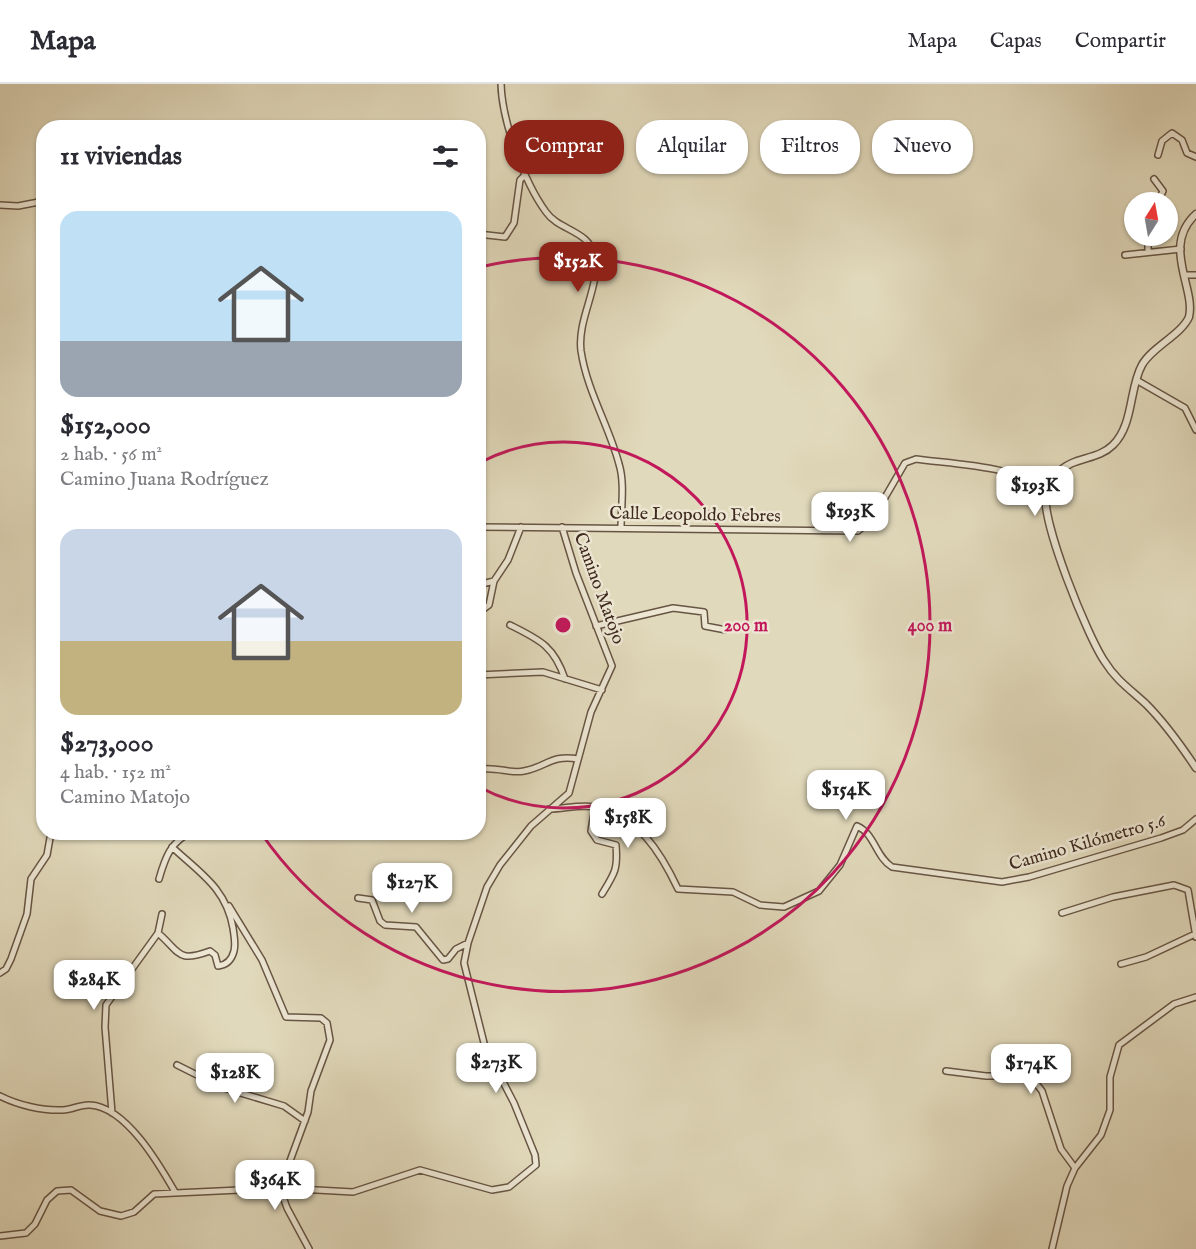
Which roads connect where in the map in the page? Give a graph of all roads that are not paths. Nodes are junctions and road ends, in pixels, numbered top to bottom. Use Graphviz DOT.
graph roads {
  1 [pos="501,84"];
  2 [pos="1158,155"];
  3 [pos="1196,157"];
  4 [pos="525,175"];
  5 [pos="1154,179"];
  6 [pos="1162,192"];
  7 [pos="36,203"];
  8 [pos="0,205"];
  9 [pos="1196,214"];
  10 [pos="486,235"];
  11 [pos="1148,246"];
  12 [pos="1181,249"];
  13 [pos="1148,250"];
  14 [pos="1125,255"];
  15 [pos="1186,275"];
  16 [pos="1196,275"];
  17 [pos="1138,381"];
  18 [pos="1196,430"];
  19 [pos="1046,492"];
  20 [pos="486,527"];
  21 [pos="521,527"];
  22 [pos="562,527"];
  23 [pos="621,528"];
  24 [pos="494,581"];
  25 [pos="486,583"];
  26 [pos="486,607"];
  27 [pos="510,625"];
  28 [pos="596,626"];
  29 [pos="726,630"];
  30 [pos="486,675"];
  31 [pos="565,679"];
  32 [pos="602,690"];
  33 [pos="578,759"];
  34 [pos="486,768"];
  35 [pos="1196,768"];
  36 [pos="595,807"];
  37 [pos="549,808"];
  38 [pos="1196,819"];
  39 [pos="50,840"];
  40 [pos="178,840"];
  41 [pos="171,847"];
  42 [pos="159,879"];
  43 [pos="602,894"];
  44 [pos="358,898"];
  45 [pos="229,906"];
  46 [pos="1062,913"];
  47 [pos="162,914"];
  48 [pos="158,933"];
  49 [pos="1196,936"];
  50 [pos="468,943"];
  51 [pos="1121,964"];
  52 [pos="0,974"];
  53 [pos="1196,997"];
  54 [pos="177,1065"];
  55 [pos="946,1071"];
  56 [pos="0,1096"];
  57 [pos="112,1113"];
  58 [pos="305,1121"];
  59 [pos="1075,1168"];
  60 [pos="280,1188"];
  61 [pos="175,1192"];
  62 [pos="0,1236"];
  63 [pos="309,1249"];
  64 [pos="1052,1249"];
  1 -- 4 [label="street"];
  2 -- 3 [label="street"];
  4 -- 10 [label="street"];
  4 -- 23 [label="street"];
  5 -- 6 [label="street"];
  7 -- 8 [label="street"];
  9 -- 12 [label="street"];
  11 -- 13 [label="street"];
  12 -- 13 [label="street"];
  12 -- 15 [label="street"];
  13 -- 14 [label="street"];
  15 -- 16 [label="street"];
  15 -- 17 [label="street"];
  17 -- 18 [label="street"];
  17 -- 19 [label="street"];
  19 -- 23 [label="street, Calle Leopoldo Febres"];
  19 -- 35 [label="street"];
  20 -- 21 [label="street, Calle Leopoldo Febres"];
  21 -- 22 [label="street, Calle Leopoldo Febres"];
  21 -- 24 [label="street"];
  22 -- 23 [label="street, Calle Leopoldo Febres"];
  22 -- 28 [label="street, Camino Matojo"];
  24 -- 25 [label="street"];
  24 -- 26 [label="street"];
  27 -- 31 [label="street"];
  28 -- 29 [label="street"];
  28 -- 32 [label="street, Camino Matojo"];
  30 -- 31 [label="street"];
  31 -- 32 [label="street"];
  32 -- 33 [label="street, Camino Matojo"];
  33 -- 34 [label="street"];
  33 -- 37 [label="street, Camino Matojo"];
  36 -- 37 [label="street, Camino Kilómetro 5.6"];
  36 -- 38 [label="street, Camino Kilómetro 5.6"];
  36 -- 43 [label="street"];
  37 -- 50 [label="street, Camino Matojo"];
  39 -- 52 [label="street"];
  40 -- 41 [label="street"];
  41 -- 42 [label="street"];
  41 -- 45 [label="street"];
  44 -- 50 [label="street"];
  45 -- 48 [label="street"];
  45 -- 58 [label="street"];
  46 -- 49 [label="street"];
  47 -- 48 [label="street"];
  48 -- 57 [label="street"];
  49 -- 51 [label="street"];
  50 -- 60 [label="street, Camino Matojo"];
  53 -- 59 [label="street"];
  54 -- 58 [label="street"];
  55 -- 59 [label="street"];
  56 -- 57 [label="street"];
  57 -- 61 [label="street"];
  58 -- 60 [label="street"];
  59 -- 64 [label="street"];
  60 -- 61 [label="street, Camino Matojo"];
  60 -- 63 [label="street"];
  61 -- 62 [label="street, Camino Matojo"];
}
